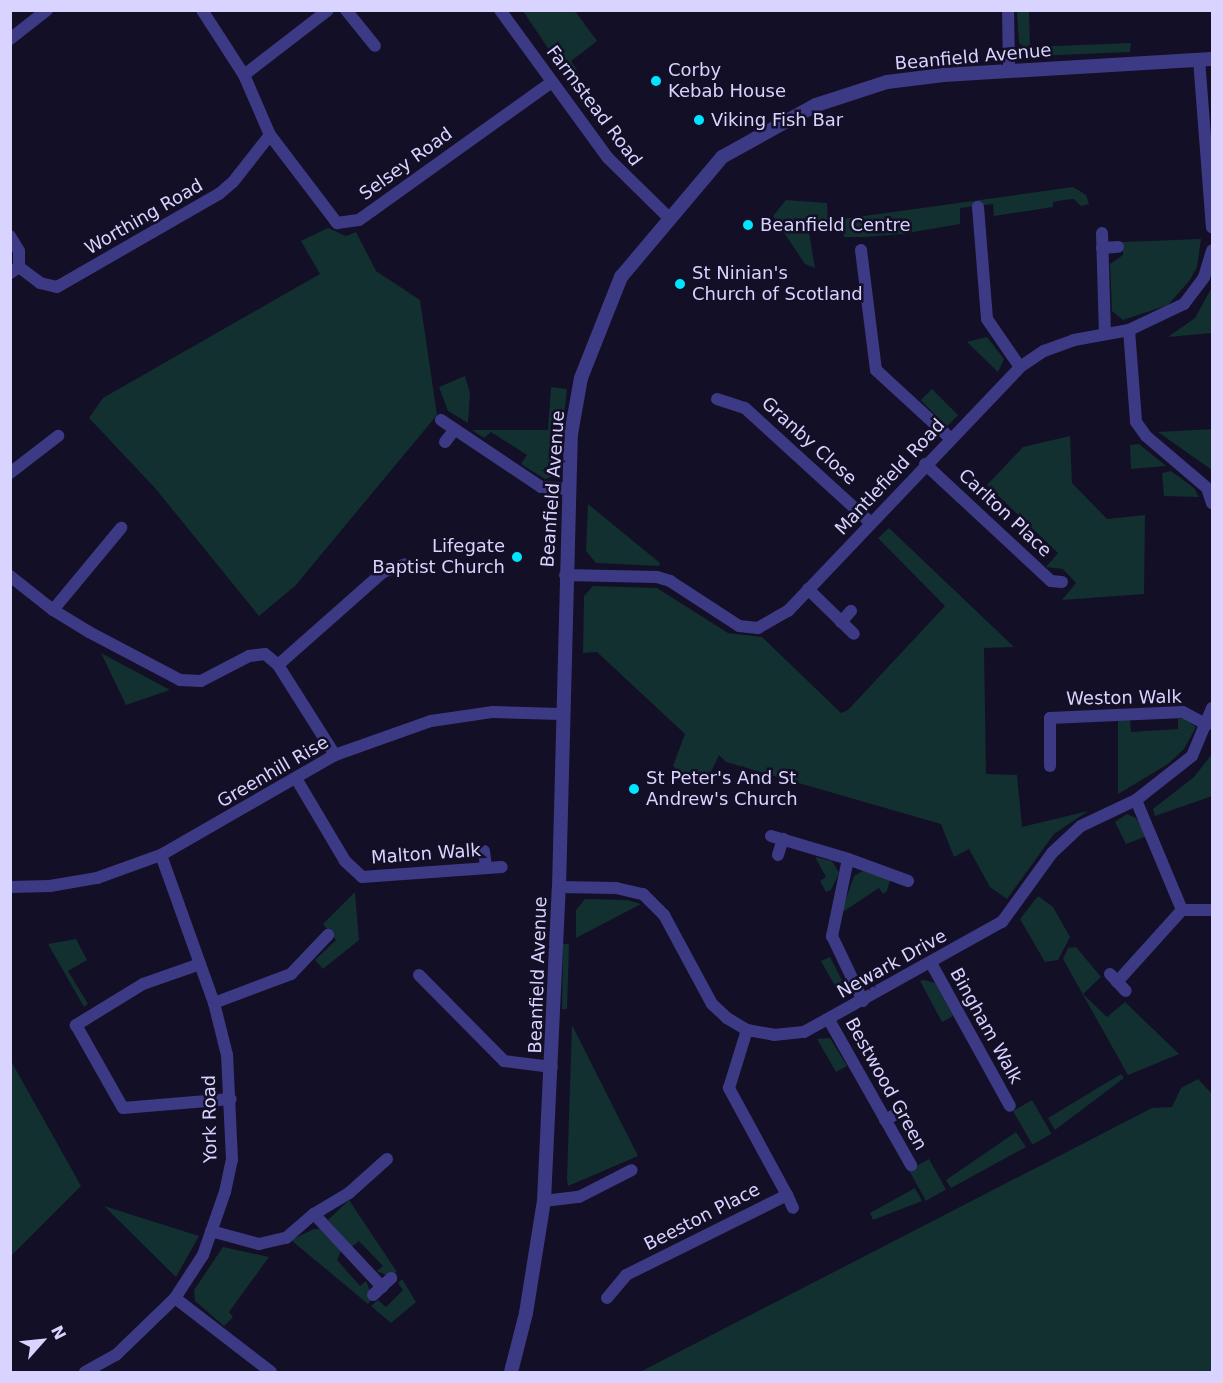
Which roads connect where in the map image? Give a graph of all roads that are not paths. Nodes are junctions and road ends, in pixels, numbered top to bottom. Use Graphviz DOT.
graph roads {
  1 [pos="47,10"];
  2 [pos="202,10"];
  3 [pos="328,10"];
  4 [pos="346,10"];
  5 [pos="500,10"];
  6 [pos="1008,10"];
  7 [pos="10,39"];
  8 [pos="375,46"];
  9 [pos="1206,59"];
  10 [pos="1009,70"];
  11 [pos="243,75"];
  12 [pos="552,81"];
  13 [pos="270,135"];
  14 [pos="978,207"];
  15 [pos="668,217"];
  16 [pos="1212,228"];
  17 [pos="1102,233"];
  18 [pos="10,236"];
  19 [pos="1118,247"];
  20 [pos="1102,248"];
  21 [pos="861,250"];
  22 [pos="1212,250"];
  23 [pos="15,270"];
  24 [pos="1129,330"];
  25 [pos="1105,333"];
  26 [pos="1020,367"];
  27 [pos="717,399"];
  28 [pos="441,420"];
  29 [pos="455,429"];
  30 [pos="58,436"];
  31 [pos="951,439"];
  32 [pos="445,442"];
  33 [pos="925,464"];
  34 [pos="10,474"];
  35 [pos="1210,486"];
  36 [pos="569,489"];
  37 [pos="1212,503"];
  38 [pos="870,522"];
  39 [pos="121,528"];
  40 [pos="406,564"];
  41 [pos="565,575"];
  42 [pos="10,576"];
  43 [pos="1062,582"];
  44 [pos="808,589"];
  45 [pos="53,610"];
  46 [pos="851,611"];
  47 [pos="841,622"];
  48 [pos="854,634"];
  49 [pos="278,665"];
  50 [pos="1212,708"];
  51 [pos="561,714"];
  52 [pos="1208,725"];
  53 [pos="335,754"];
  54 [pos="1050,766"];
  55 [pos="297,780"];
  56 [pos="1136,800"];
  57 [pos="484,851"];
  58 [pos="161,855"];
  59 [pos="778,855"];
  60 [pos="848,860"];
  61 [pos="486,867"];
  62 [pos="502,867"];
  63 [pos="908,881"];
  64 [pos="10,886"];
  65 [pos="559,887"];
  66 [pos="1212,909"];
  67 [pos="1182,910"];
  68 [pos="328,935"];
  69 [pos="200,963"];
  70 [pos="931,963"];
  71 [pos="420,975"];
  72 [pos="1118,982"];
  73 [pos="863,1001"];
  74 [pos="214,1003"];
  75 [pos="829,1020"];
  76 [pos="747,1030"];
  77 [pos="552,1067"];
  78 [pos="231,1099"];
  79 [pos="1010,1106"];
  80 [pos="900,1112"];
  81 [pos="885,1120"];
  82 [pos="387,1159"];
  83 [pos="911,1165"];
  84 [pos="632,1170"];
  85 [pos="786,1195"];
  86 [pos="544,1201"];
  87 [pos="793,1208"];
  88 [pos="314,1214"];
  89 [pos="211,1231"];
  90 [pos="382,1286"];
  91 [pos="175,1298"];
  92 [pos="607,1298"];
  93 [pos="85,1372"];
  94 [pos="271,1372"];
  95 [pos="511,1372"];
  1 -- 7 [label="street"];
  2 -- 11 [label="street, Selsey Road"];
  3 -- 11 [label="street"];
  4 -- 8 [label="street"];
  5 -- 12 [label="street, Farmstead Road"];
  6 -- 10 [label="street"];
  9 -- 10 [label="street, Beanfield Avenue"];
  9 -- 16 [label="street"];
  10 -- 15 [label="street, Beanfield Avenue"];
  11 -- 13 [label="street, Selsey Road"];
  12 -- 13 [label="street, Selsey Road"];
  12 -- 15 [label="street, Farmstead Road"];
  13 -- 23 [label="street, Worthing Road"];
  14 -- 26 [label="street"];
  15 -- 36 [label="street, Beanfield Avenue"];
  17 -- 20 [label="street"];
  18 -- 23 [label="street"];
  19 -- 20 [label="street"];
  20 -- 25 [label="street"];
  21 -- 31 [label="street"];
  22 -- 24 [label="street, Mantlefield Road"];
  24 -- 25 [label="street, Mantlefield Road"];
  24 -- 35 [label="street"];
  25 -- 26 [label="street, Mantlefield Road"];
  26 -- 31 [label="street, Mantlefield Road"];
  27 -- 38 [label="street, Granby Close"];
  28 -- 29 [label="street"];
  29 -- 32 [label="street"];
  29 -- 36 [label="street"];
  30 -- 34 [label="street"];
  31 -- 33 [label="street, Mantlefield Road"];
  33 -- 38 [label="street, Mantlefield Road"];
  33 -- 43 [label="street, Carlton Place"];
  35 -- 37 [label="street"];
  36 -- 41 [label="street, Beanfield Avenue"];
  38 -- 44 [label="street, Mantlefield Road"];
  39 -- 45 [label="street"];
  40 -- 49 [label="street"];
  41 -- 44 [label="street, Mantlefield Road"];
  41 -- 51 [label="street, Beanfield Avenue"];
  42 -- 45 [label="street"];
  44 -- 47 [label="street"];
  45 -- 49 [label="street"];
  46 -- 47 [label="street"];
  47 -- 48 [label="street"];
  49 -- 53 [label="street"];
  50 -- 52 [label="street, Newark Drive"];
  51 -- 53 [label="street, Greenhill Rise"];
  51 -- 65 [label="street, Beanfield Avenue"];
  52 -- 54 [label="street, Weston Walk"];
  52 -- 56 [label="street, Newark Drive"];
  53 -- 55 [label="street, Greenhill Rise"];
  55 -- 58 [label="street, Greenhill Rise"];
  55 -- 61 [label="street, Malton Walk"];
  56 -- 67 [label="street"];
  56 -- 70 [label="street, Newark Drive"];
  57 -- 61 [label="street"];
  58 -- 64 [label="street, Greenhill Rise"];
  58 -- 69 [label="street, York Road"];
  59 -- 60 [label="street"];
  60 -- 63 [label="street"];
  60 -- 73 [label="street"];
  61 -- 62 [label="street, Malton Walk"];
  65 -- 76 [label="street, Newark Drive"];
  65 -- 77 [label="street, Beanfield Avenue"];
  66 -- 67 [label="street"];
  67 -- 72 [label="street"];
  68 -- 74 [label="street"];
  69 -- 74 [label="street, York Road"];
  69 -- 78 [label="street"];
  70 -- 73 [label="street, Newark Drive"];
  70 -- 79 [label="street, Bingham Walk"];
  71 -- 77 [label="street"];
  73 -- 75 [label="street, Newark Drive"];
  74 -- 78 [label="street, York Road"];
  75 -- 76 [label="street, Newark Drive"];
  75 -- 81 [label="street, Bestwood Green"];
  76 -- 85 [label="street, Beeston Place"];
  77 -- 86 [label="street, Beanfield Avenue"];
  78 -- 89 [label="street, York Road"];
  80 -- 81 [label="street"];
  81 -- 83 [label="street, Bestwood Green"];
  82 -- 88 [label="street"];
  84 -- 86 [label="street"];
  85 -- 87 [label="street"];
  85 -- 92 [label="street, Beeston Place"];
  86 -- 95 [label="street, Beanfield Avenue"];
  88 -- 89 [label="street"];
  88 -- 90 [label="street"];
  89 -- 91 [label="street, York Road"];
  91 -- 93 [label="street, York Road"];
  91 -- 94 [label="street"];
}
